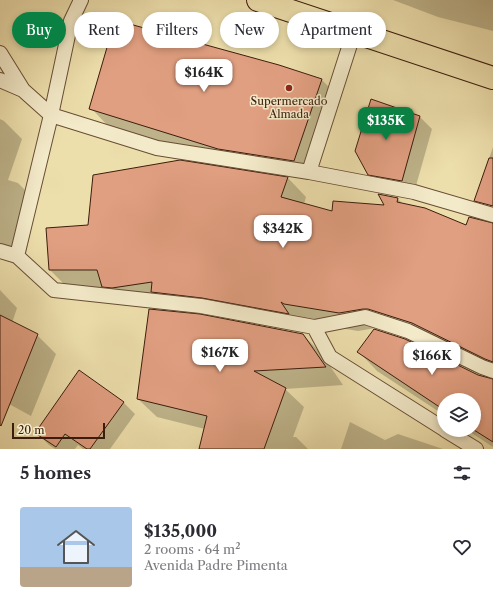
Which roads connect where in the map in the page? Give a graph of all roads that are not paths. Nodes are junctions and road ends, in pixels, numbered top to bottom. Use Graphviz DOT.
graph roads {
  1 [pos="81,0"];
  2 [pos="258,0"];
  3 [pos="294,12"];
  4 [pos="386,43"];
  5 [pos="349,48"];
  6 [pos="0,53"];
  7 [pos="493,78"];
  8 [pos="0,80"];
  9 [pos="23,90"];
  10 [pos="51,115"];
  11 [pos="309,172"];
  12 [pos="493,215"];
  13 [pos="0,251"];
  14 [pos="17,256"];
  15 [pos="314,327"];
  16 [pos="493,371"];
  17 [pos="437,425"];
  18 [pos="456,437"];
  19 [pos="476,449"];
  1 -- 10 [label="lane"];
  2 -- 3 [label="main road"];
  4 -- 7 [label="main road"];
  5 -- 11 [label="lane"];
  6 -- 9 [label="lane"];
  8 -- 9 [label="lane"];
  9 -- 10 [label="lane"];
  10 -- 11 [label="lane"];
  10 -- 14 [label="lane"];
  11 -- 12 [label="lane"];
  13 -- 14 [label="lane"];
  14 -- 15 [label="lane"];
  15 -- 16 [label="lane"];
  15 -- 17 [label="lane"];
  18 -- 19 [label="lane"];
}
